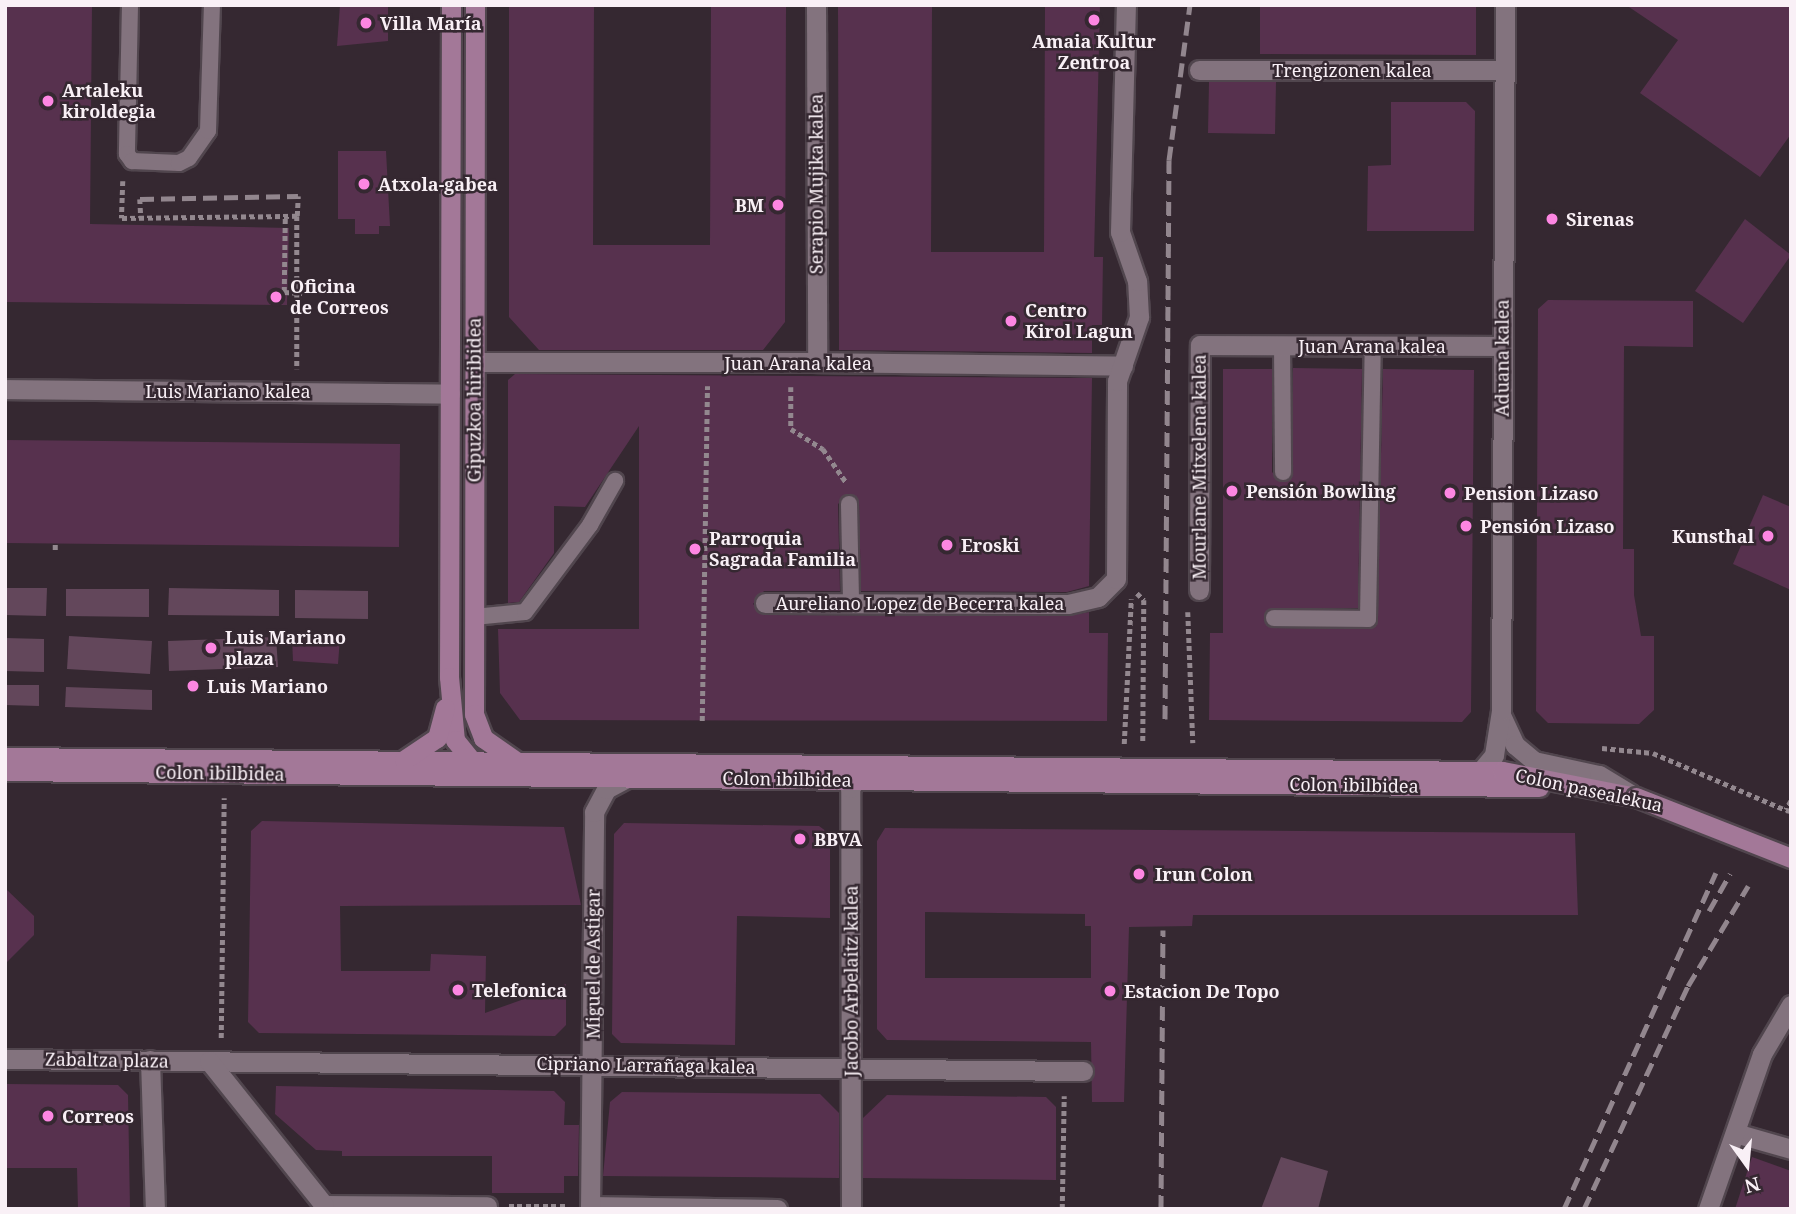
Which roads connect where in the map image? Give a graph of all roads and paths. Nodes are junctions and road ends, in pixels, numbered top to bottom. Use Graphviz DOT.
graph roads {
  1 [pos="130,5"];
  2 [pos="212,5"];
  3 [pos="450,5"];
  4 [pos="475,5"];
  5 [pos="816,5"];
  6 [pos="1126,5"];
  7 [pos="1505,5"];
  8 [pos="1199,70"];
  9 [pos="1504,70"];
  10 [pos="128,156"];
  11 [pos="298,196"];
  12 [pos="140,199"];
  13 [pos="285,216"];
  14 [pos="297,216"];
  15 [pos="141,218"];
  16 [pos="316,293"];
  17 [pos="1200,345"];
  18 [pos="1282,345"];
  19 [pos="1373,345"];
  20 [pos="1502,346"];
  21 [pos="1126,358"];
  22 [pos="474,362"];
  23 [pos="817,362"];
  24 [pos="708,372"];
  25 [pos="5,389"];
  26 [pos="297,391"];
  27 [pos="450,394"];
  28 [pos="791,396"];
  29 [pos="1283,472"];
  30 [pos="615,481"];
  31 [pos="849,504"];
  32 [pos="55,543"];
  33 [pos="55,550"];
  34 [pos="1199,590"];
  35 [pos="765,603"];
  36 [pos="851,603"];
  37 [pos="474,617"];
  38 [pos="1274,618"];
  39 [pos="1190,629"];
  40 [pos="449,677"];
  41 [pos="1501,711"];
  42 [pos="702,721"];
  43 [pos="1125,722"];
  44 [pos="1192,722"];
  45 [pos="1596,747"];
  46 [pos="5,757"];
  47 [pos="400,761"];
  48 [pos="471,762"];
  49 [pos="529,762"];
  50 [pos="874,766"];
  51 [pos="1142,768"];
  52 [pos="5,771"];
  53 [pos="1493,771"];
  54 [pos="227,773"];
  55 [pos="506,776"];
  56 [pos="629,778"];
  57 [pos="853,780"];
  58 [pos="1454,786"];
  59 [pos="1568,788"];
  60 [pos="1636,797"];
  61 [pos="1791,801"];
  62 [pos="1788,811"];
  63 [pos="1791,858"];
  64 [pos="1791,1005"];
  65 [pos="5,1059"];
  66 [pos="150,1060"];
  67 [pos="235,1060"];
  68 [pos="209,1061"];
  69 [pos="592,1065"];
  70 [pos="852,1068"];
  71 [pos="1074,1071"];
  72 [pos="1735,1133"];
  73 [pos="1791,1149"];
  74 [pos="487,1206"];
  75 [pos="325,1207"];
  76 [pos="590,1208"];
  77 [pos="155,1209"];
  78 [pos="777,1209"];
  79 [pos="851,1209"];
  80 [pos="1062,1209"];
  81 [pos="1708,1209"];
  1 -- 10 [label="lane"];
  2 -- 10 [label="lane"];
  3 -- 27 [label="main road, Gipuzkoa hiribidea"];
  4 -- 22 [label="main road, Gipuzkoa hiribidea"];
  5 -- 23 [label="street, Serapio Mujika kalea"];
  6 -- 21 [label="street, Aureliano Lopez de Becerra kalea"];
  7 -- 9 [label="street, Aduana kalea"];
  8 -- 9 [label="street, Trengizonen kalea"];
  9 -- 20 [label="street, Aduana kalea"];
  10 -- 15 [label="path"];
  11 -- 14 [label="path"];
  12 -- 15 [label="path"];
  13 -- 14 [label="path"];
  13 -- 15 [label="path"];
  13 -- 16 [label="path, bridge"];
  14 -- 26 [label="path"];
  17 -- 18 [label="street, Juan Arana kalea"];
  17 -- 34 [label="street, Mourlane Mitxelena kalea"];
  18 -- 19 [label="street, Juan Arana kalea"];
  18 -- 29 [label="lane"];
  19 -- 20 [label="street, Juan Arana kalea"];
  19 -- 38 [label="lane"];
  20 -- 41 [label="street, Aduana kalea"];
  21 -- 23 [label="street, Juan Arana kalea"];
  21 -- 36 [label="street, Aureliano Lopez de Becerra kalea"];
  22 -- 23 [label="street, Juan Arana kalea"];
  22 -- 37 [label="main road, Gipuzkoa hiribidea"];
  24 -- 42 [label="path"];
  25 -- 26 [label="street, Luis Mariano kalea"];
  26 -- 27 [label="street, Luis Mariano kalea"];
  27 -- 40 [label="main road, Gipuzkoa hiribidea"];
  28 -- 31 [label="path"];
  30 -- 37 [label="lane"];
  31 -- 36 [label="lane"];
  32 -- 33 [label="path"];
  35 -- 36 [label="street, Aureliano Lopez de Becerra kalea"];
  37 -- 49 [label="main road, Gipuzkoa hiribidea"];
  39 -- 44 [label="path"];
  40 -- 47 [label="main road, Gipuzkoa hiribidea"];
  40 -- 48 [label="main road, Gipuzkoa hiribidea"];
  41 -- 53 [label="street, Aduana kalea"];
  41 -- 60 [label="street, Aduana kalea"];
  43 -- 51 [label="path"];
  45 -- 62 [label="path, bridge"];
  46 -- 47 [label="main road, Colon ibilbidea"];
  47 -- 48 [label="main road, Colon ibilbidea"];
  48 -- 49 [label="main road, Colon ibilbidea"];
  48 -- 55 [label="main road"];
  49 -- 50 [label="main road, Colon ibilbidea"];
  50 -- 51 [label="main road, Colon ibilbidea"];
  50 -- 57 [label="street"];
  51 -- 53 [label="main road, Colon ibilbidea"];
  52 -- 54 [label="main road, Colon ibilbidea"];
  53 -- 58 [label="street"];
  53 -- 59 [label="main road, Colon pasealekua"];
  54 -- 55 [label="main road, Colon ibilbidea"];
  54 -- 67 [label="path"];
  55 -- 56 [label="main road, Colon ibilbidea"];
  56 -- 57 [label="main road, Colon ibilbidea"];
  56 -- 69 [label="street, Miguel de Astigar"];
  57 -- 58 [label="main road, Colon ibilbidea"];
  57 -- 70 [label="street, Jacobo Arbelaitz kalea"];
  58 -- 59 [label="main road, Colon ibilbidea"];
  59 -- 60 [label="main road, Colon pasealekua"];
  60 -- 63 [label="main road, Colon pasealekua, bridge"];
  61 -- 62 [label="path"];
  64 -- 72 [label="street"];
  65 -- 66 [label="street, Zabaltza plaza"];
  66 -- 68 [label="street, Zabaltza plaza"];
  66 -- 77 [label="street"];
  67 -- 68 [label="street, Cipriano Larrañaga kalea"];
  67 -- 69 [label="street, Cipriano Larrañaga kalea"];
  68 -- 75 [label="street"];
  69 -- 70 [label="street, Cipriano Larrañaga kalea"];
  69 -- 76 [label="street, Miguel de Astigar"];
  70 -- 71 [label="street, Cipriano Larrañaga kalea"];
  70 -- 79 [label="street, Jacobo Arbelaitz kalea"];
  71 -- 80 [label="path"];
  72 -- 73 [label="street"];
  72 -- 81 [label="street"];
  74 -- 75 [label="street"];
  74 -- 76 [label="path"];
  76 -- 78 [label="street"];
}
